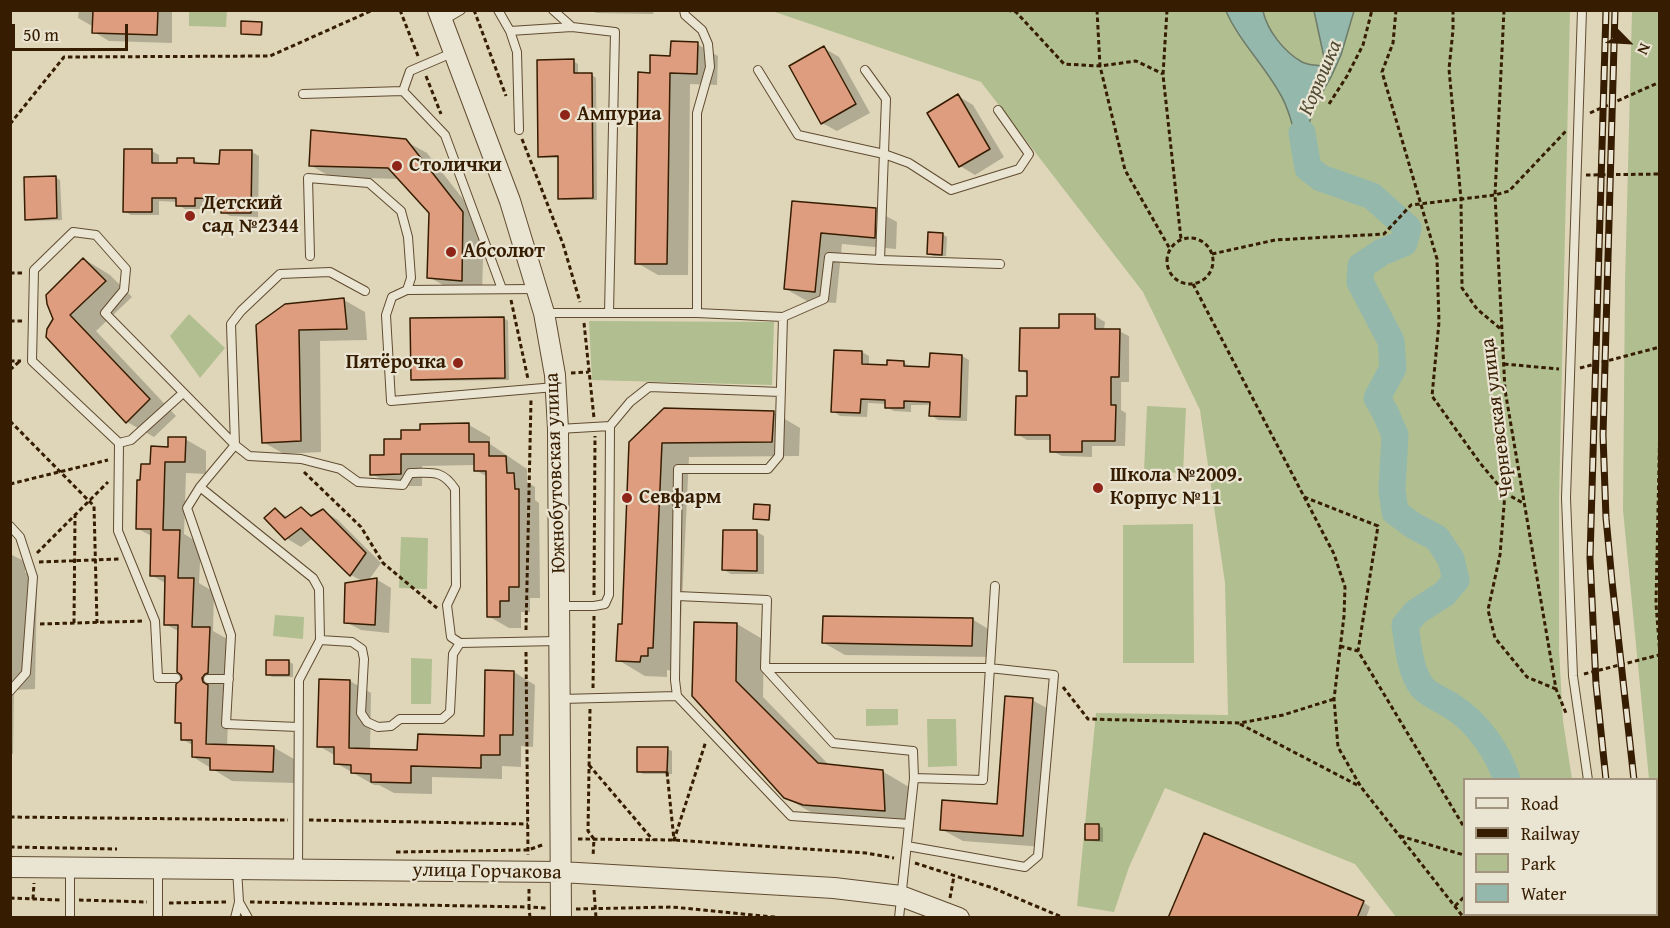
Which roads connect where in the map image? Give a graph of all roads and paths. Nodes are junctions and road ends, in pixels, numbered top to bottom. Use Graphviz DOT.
graph roads {
  1 [pos="373,10"];
  2 [pos="399,10"];
  3 [pos="461,10"];
  4 [pos="498,10"];
  5 [pos="553,10"];
  6 [pos="684,10"];
  7 [pos="1007,10"];
  8 [pos="1096,10"];
  9 [pos="1167,10"];
  10 [pos="1372,10"];
  11 [pos="1396,10"];
  12 [pos="1453,10"];
  13 [pos="1504,10"];
  14 [pos="1582,10"];
  15 [pos="440,16"];
  16 [pos="572,27"];
  17 [pos="510,31"];
  18 [pos="454,52"];
  19 [pos="422,66"];
  20 [pos="1100,66"];
  21 [pos="758,70"];
  22 [pos="865,70"];
  23 [pos="1163,75"];
  24 [pos="403,91"];
  25 [pos="303,94"];
  26 [pos="1329,104"];
  27 [pos="998,110"];
  28 [pos="444,122"];
  29 [pos="10,124"];
  30 [pos="519,130"];
  31 [pos="884,154"];
  32 [pos="1659,174"];
  33 [pos="1576,175"];
  34 [pos="1495,195"];
  35 [pos="1461,199"];
  36 [pos="1420,204"];
  37 [pos="1181,239"];
  38 [pos="1170,249"];
  39 [pos="1212,254"];
  40 [pos="309,256"];
  41 [pos="880,260"];
  42 [pos="1000,264"];
  43 [pos="1193,284"];
  44 [pos="506,289"];
  45 [pos="536,289"];
  46 [pos="407,290"];
  47 [pos="365,291"];
  48 [pos="544,313"];
  49 [pos="609,313"];
  50 [pos="697,314"];
  51 [pos="783,317"];
  52 [pos="1502,330"];
  53 [pos="20,361"];
  54 [pos="10,370"];
  55 [pos="556,387"];
  56 [pos="531,390"];
  57 [pos="781,392"];
  58 [pos="183,393"];
  59 [pos="1659,418"];
  60 [pos="10,421"];
  61 [pos="610,426"];
  62 [pos="558,429"];
  63 [pos="119,443"];
  64 [pos="235,445"];
  65 [pos="119,457"];
  66 [pos="290,458"];
  67 [pos="60,472"];
  68 [pos="118,472"];
  69 [pos="10,484"];
  70 [pos="200,487"];
  71 [pos="1505,493"];
  72 [pos="1304,497"];
  73 [pos="88,501"];
  74 [pos="1523,502"];
  75 [pos="75,514"];
  76 [pos="10,526"];
  77 [pos="95,559"];
  78 [pos="129,559"];
  79 [pos="75,560"];
  80 [pos="28,562"];
  81 [pos="995,586"];
  82 [pos="677,596"];
  83 [pos="1656,604"];
  84 [pos="559,606"];
  85 [pos="1659,608"];
  86 [pos="447,616"];
  87 [pos="154,621"];
  88 [pos="97,622"];
  89 [pos="74,623"];
  90 [pos="29,624"];
  91 [pos="320,640"];
  92 [pos="559,641"];
  93 [pos="526,642"];
  94 [pos="460,643"];
  95 [pos="1340,646"];
  96 [pos="1358,651"];
  97 [pos="1659,655"];
  98 [pos="765,668"];
  99 [pos="989,668"];
  100 [pos="1054,675"];
  101 [pos="1573,676"];
  102 [pos="176,678"];
  103 [pos="208,679"];
  104 [pos="229,679"];
  105 [pos="1556,689"];
  106 [pos="10,691"];
  107 [pos="677,696"];
  108 [pos="559,699"];
  109 [pos="1334,699"];
  110 [pos="1566,714"];
  111 [pos="1240,723"];
  112 [pos="298,727"];
  113 [pos="709,730"];
  114 [pos="589,765"];
  115 [pos="667,772"];
  116 [pos="914,778"];
  117 [pos="1588,778"];
  118 [pos="1360,787"];
  119 [pos="10,817"];
  120 [pos="297,820"];
  121 [pos="528,824"];
  122 [pos="909,825"];
  123 [pos="1463,825"];
  124 [pos="1400,836"];
  125 [pos="653,840"];
  126 [pos="907,846"];
  127 [pos="1463,855"];
  128 [pos="10,867"];
  129 [pos="70,868"];
  130 [pos="158,868"];
  131 [pos="237,869"];
  132 [pos="298,870"];
  133 [pos="528,872"];
  134 [pos="561,872"];
  135 [pos="901,896"];
  136 [pos="10,898"];
  137 [pos="1463,898"];
  138 [pos="70,900"];
  139 [pos="239,902"];
  140 [pos="158,903"];
  141 [pos="1455,906"];
  142 [pos="529,907"];
  143 [pos="596,909"];
  144 [pos="763,917"];
  145 [pos="70,918"];
  146 [pos="158,918"];
  147 [pos="235,918"];
  148 [pos="248,918"];
  149 [pos="530,918"];
  150 [pos="561,918"];
  151 [pos="784,918"];
  152 [pos="899,918"];
  153 [pos="959,918"];
  154 [pos="1464,918"];
  1 -- 29 [label="path"];
  2 -- 19 [label="path"];
  3 -- 15 [label="lane"];
  4 -- 17 [label="lane"];
  5 -- 16 [label="lane"];
  6 -- 50 [label="lane"];
  7 -- 20 [label="path"];
  8 -- 20 [label="path"];
  9 -- 23 [label="path"];
  10 -- 26 [label="path"];
  11 -- 36 [label="path"];
  12 -- 35 [label="path"];
  13 -- 34 [label="path, Черневская улица"];
  14 -- 33 [label="lane"];
  15 -- 18 [label="street, Южнобутовская улица"];
  16 -- 17 [label="lane"];
  16 -- 49 [label="lane"];
  17 -- 30 [label="lane"];
  18 -- 19 [label="lane"];
  18 -- 45 [label="street, Южнобутовская улица"];
  19 -- 24 [label="lane"];
  19 -- 28 [label="path"];
  20 -- 23 [label="path"];
  20 -- 38 [label="path"];
  21 -- 31 [label="lane"];
  22 -- 31 [label="lane"];
  23 -- 37 [label="path"];
  24 -- 25 [label="lane"];
  24 -- 44 [label="lane"];
  27 -- 31 [label="lane"];
  31 -- 41 [label="lane"];
  32 -- 33 [label="path"];
  33 -- 101 [label="lane"];
  34 -- 35 [label="path"];
  34 -- 52 [label="path, Черневская улица"];
  35 -- 36 [label="path"];
  35 -- 52 [label="path"];
  36 -- 39 [label="path"];
  36 -- 71 [label="path"];
  37 -- 38 [label="path"];
  37 -- 39 [label="path"];
  38 -- 43 [label="path"];
  39 -- 43 [label="path"];
  40 -- 46 [label="lane"];
  41 -- 42 [label="lane"];
  41 -- 51 [label="lane"];
  43 -- 72 [label="path"];
  44 -- 45 [label="lane"];
  44 -- 46 [label="lane"];
  44 -- 56 [label="path"];
  45 -- 48 [label="street, Южнобутовская улица"];
  46 -- 56 [label="lane"];
  47 -- 64 [label="lane"];
  48 -- 49 [label="lane"];
  48 -- 55 [label="street, Южнобутовская улица"];
  49 -- 50 [label="lane"];
  50 -- 51 [label="lane"];
  51 -- 57 [label="lane"];
  52 -- 74 [label="path, Черневская улица"];
  53 -- 54 [label="path"];
  55 -- 56 [label="lane"];
  55 -- 62 [label="street, Южнобутовская улица"];
  56 -- 93 [label="path"];
  57 -- 61 [label="lane"];
  57 -- 82 [label="lane"];
  58 -- 63 [label="lane"];
  58 -- 63 [label="lane"];
  58 -- 64 [label="lane"];
  59 -- 83 [label="path"];
  60 -- 67 [label="path"];
  61 -- 62 [label="lane"];
  61 -- 84 [label="lane"];
  62 -- 84 [label="street, Южнобутовская улица"];
  63 -- 65 [label="lane"];
  64 -- 66 [label="lane"];
  64 -- 70 [label="lane"];
  65 -- 67 [label="path"];
  65 -- 68 [label="lane"];
  66 -- 86 [label="path"];
  66 -- 86 [label="lane"];
  67 -- 69 [label="path"];
  67 -- 73 [label="path"];
  68 -- 73 [label="path"];
  68 -- 78 [label="lane"];
  70 -- 91 [label="lane"];
  70 -- 104 [label="lane"];
  71 -- 74 [label="path"];
  71 -- 105 [label="path"];
  72 -- 95 [label="path"];
  72 -- 96 [label="path"];
  73 -- 75 [label="path"];
  73 -- 77 [label="path"];
  74 -- 105 [label="path, Черневская улица"];
  75 -- 79 [label="path"];
  75 -- 80 [label="path"];
  76 -- 80 [label="lane"];
  77 -- 78 [label="path"];
  77 -- 79 [label="path"];
  77 -- 88 [label="path"];
  78 -- 87 [label="lane"];
  79 -- 80 [label="path"];
  79 -- 89 [label="path"];
  80 -- 90 [label="lane"];
  81 -- 99 [label="lane"];
  82 -- 98 [label="lane"];
  82 -- 107 [label="lane"];
  83 -- 85 [label="path"];
  83 -- 97 [label="path"];
  84 -- 92 [label="street, Южнобутовская улица"];
  86 -- 94 [label="lane"];
  87 -- 88 [label="path"];
  87 -- 102 [label="lane"];
  88 -- 89 [label="path"];
  89 -- 90 [label="path"];
  90 -- 106 [label="lane"];
  91 -- 94 [label="lane"];
  91 -- 112 [label="lane"];
  92 -- 93 [label="lane"];
  92 -- 108 [label="street, Южнобутовская улица"];
  93 -- 94 [label="lane"];
  93 -- 121 [label="path"];
  95 -- 96 [label="path"];
  95 -- 109 [label="path"];
  96 -- 123 [label="path"];
  97 -- 101 [label="path"];
  98 -- 99 [label="lane"];
  98 -- 116 [label="lane"];
  99 -- 100 [label="lane"];
  99 -- 116 [label="lane"];
  100 -- 111 [label="path"];
  100 -- 126 [label="lane"];
  101 -- 117 [label="lane"];
  103 -- 104 [label="lane"];
  104 -- 112 [label="lane"];
  105 -- 110 [label="path, Черневская улица"];
  107 -- 108 [label="lane"];
  107 -- 113 [label="lane"];
  108 -- 134 [label="street, Южнобутовская улица"];
  109 -- 111 [label="path"];
  109 -- 118 [label="path"];
  111 -- 118 [label="path"];
  112 -- 120 [label="lane"];
  113 -- 115 [label="path"];
  113 -- 122 [label="lane"];
  114 -- 125 [label="path"];
  116 -- 122 [label="lane"];
  118 -- 124 [label="path"];
  119 -- 120 [label="path"];
  120 -- 121 [label="path"];
  120 -- 132 [label="lane"];
  121 -- 133 [label="path"];
  122 -- 126 [label="lane"];
  124 -- 127 [label="path"];
  124 -- 141 [label="path"];
  126 -- 135 [label="lane"];
  128 -- 129 [label="street, улица Горчакова"];
  129 -- 130 [label="street, улица Горчакова"];
  129 -- 138 [label="lane"];
  130 -- 131 [label="street, улица Горчакова"];
  130 -- 140 [label="lane"];
  131 -- 132 [label="street, улица Горчакова"];
  131 -- 139 [label="lane"];
  132 -- 133 [label="street, улица Горчакова"];
  133 -- 134 [label="street, улица Горчакова"];
  133 -- 142 [label="path"];
  134 -- 135 [label="street, улица Горчакова"];
  134 -- 150 [label="street, Южнобутовская улица"];
  135 -- 152 [label="lane"];
  135 -- 153 [label="street, улица Горчакова"];
  136 -- 138 [label="path"];
  137 -- 141 [label="path"];
  138 -- 140 [label="path"];
  138 -- 145 [label="lane"];
  139 -- 140 [label="path"];
  139 -- 142 [label="path"];
  139 -- 147 [label="lane"];
  139 -- 148 [label="lane"];
  140 -- 146 [label="lane"];
  141 -- 154 [label="path"];
  142 -- 149 [label="path"];
  143 -- 144 [label="path"];
  144 -- 151 [label="path"];
}
